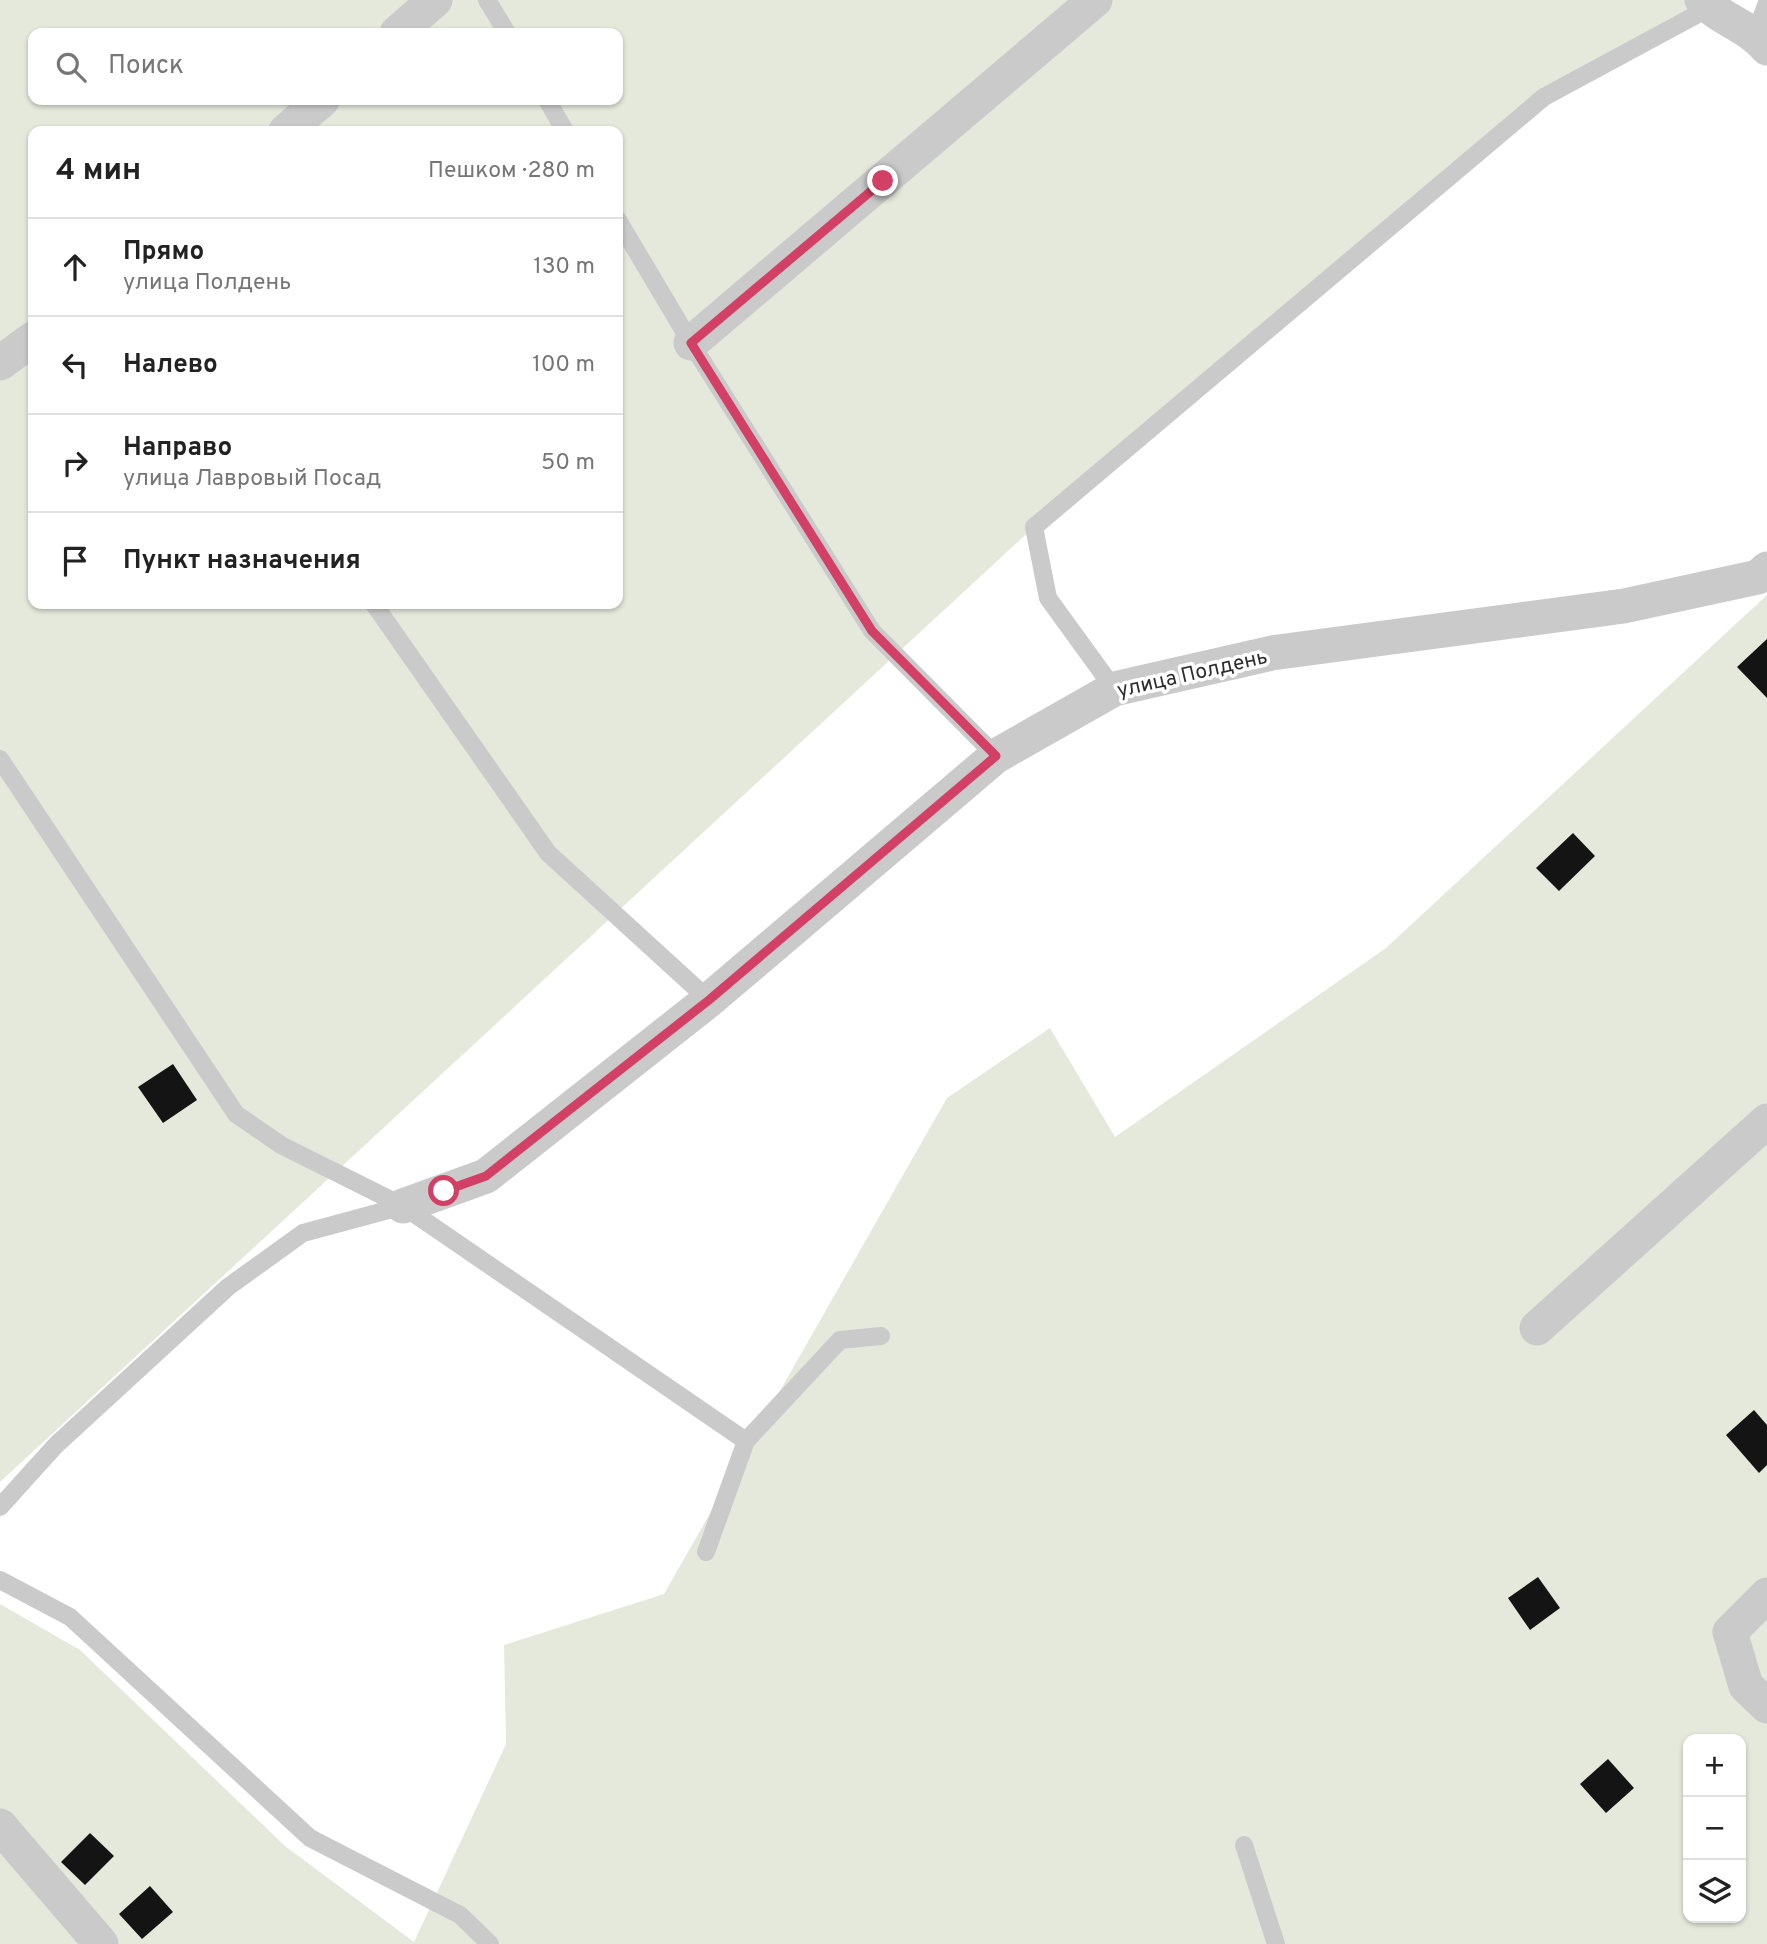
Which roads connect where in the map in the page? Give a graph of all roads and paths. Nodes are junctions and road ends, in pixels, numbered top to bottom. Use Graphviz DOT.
graph roads {
  1 [pos="435,0"];
  2 [pos="488,0"];
  3 [pos="1095,0"];
  4 [pos="1705,4"];
  5 [pos="403,28"];
  6 [pos="504,28"];
  7 [pos="1763,28"];
  8 [pos="316,105"];
  9 [pos="550,105"];
  10 [pos="292,126"];
  11 [pos="562,126"];
  12 [pos="623,228"];
  13 [pos="28,343"];
  14 [pos="691,343"];
  15 [pos="0,363"];
  16 [pos="1767,569"];
  17 [pos="377,609"];
  18 [pos="1114,689"];
  19 [pos="996,756"];
  20 [pos="0,759"];
  21 [pos="709,1000"];
  22 [pos="1767,1121"];
  23 [pos="403,1206"];
  24 [pos="1537,1328"];
  25 [pos="881,1336"];
  26 [pos="746,1441"];
  27 [pos="0,1507"];
  28 [pos="706,1552"];
  29 [pos="0,1580"];
  30 [pos="1767,1595"];
  31 [pos="1757,1696"];
  32 [pos="0,1825"];
  33 [pos="1244,1845"];
  34 [pos="100,1944"];
  35 [pos="490,1944"];
  36 [pos="1276,1944"];
  1 -- 5 [label="street"];
  2 -- 6 [label="lane"];
  3 -- 14 [label="street"];
  4 -- 7 [label="street"];
  4 -- 18 [label="lane"];
  8 -- 10 [label="street"];
  9 -- 11 [label="lane"];
  12 -- 14 [label="lane"];
  13 -- 15 [label="street"];
  14 -- 19 [label="lane"];
  16 -- 18 [label="street, улица Полдень"];
  17 -- 21 [label="lane"];
  18 -- 19 [label="street, улица Полдень"];
  19 -- 21 [label="street, улица Полдень"];
  20 -- 23 [label="lane"];
  21 -- 23 [label="street, улица Полдень"];
  22 -- 24 [label="street"];
  23 -- 26 [label="lane"];
  23 -- 27 [label="lane"];
  25 -- 26 [label="lane"];
  26 -- 28 [label="lane"];
  29 -- 35 [label="lane"];
  30 -- 31 [label="street"];
  32 -- 34 [label="street"];
  33 -- 36 [label="lane"];
}
